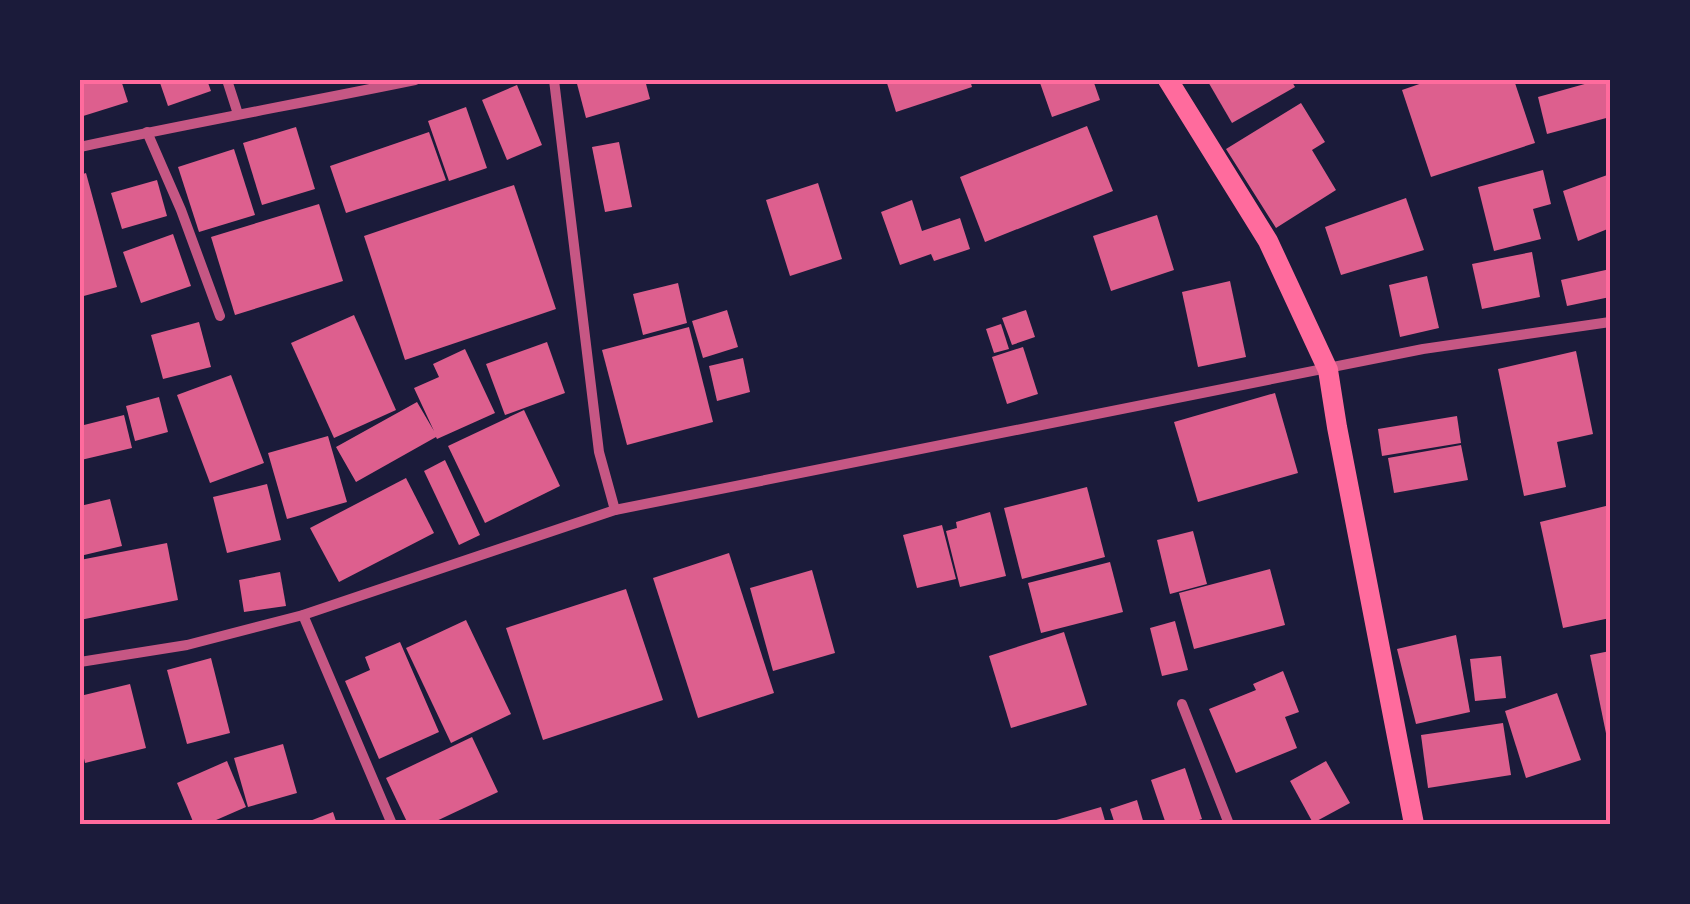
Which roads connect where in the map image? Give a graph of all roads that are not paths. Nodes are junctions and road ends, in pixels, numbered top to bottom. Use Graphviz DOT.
graph roads {
  1 [pos="227,80"];
  2 [pos="414,80"];
  3 [pos="554,80"];
  4 [pos="1168,80"];
  5 [pos="238,114"];
  6 [pos="148,132"];
  7 [pos="80,147"];
  8 [pos="220,316"];
  9 [pos="1610,322"];
  10 [pos="1328,370"];
  11 [pos="615,510"];
  12 [pos="303,615"];
  13 [pos="80,662"];
  14 [pos="1182,704"];
  15 [pos="392,824"];
  16 [pos="1229,824"];
  17 [pos="1414,824"];
  1 -- 5 [label="street"];
  2 -- 5 [label="street"];
  3 -- 11 [label="street"];
  4 -- 10 [label="main road"];
  5 -- 6 [label="street"];
  6 -- 7 [label="street"];
  6 -- 8 [label="street"];
  9 -- 10 [label="street"];
  10 -- 11 [label="street"];
  10 -- 17 [label="main road"];
  11 -- 12 [label="street"];
  12 -- 13 [label="street"];
  12 -- 15 [label="street"];
  14 -- 16 [label="street"];
}
